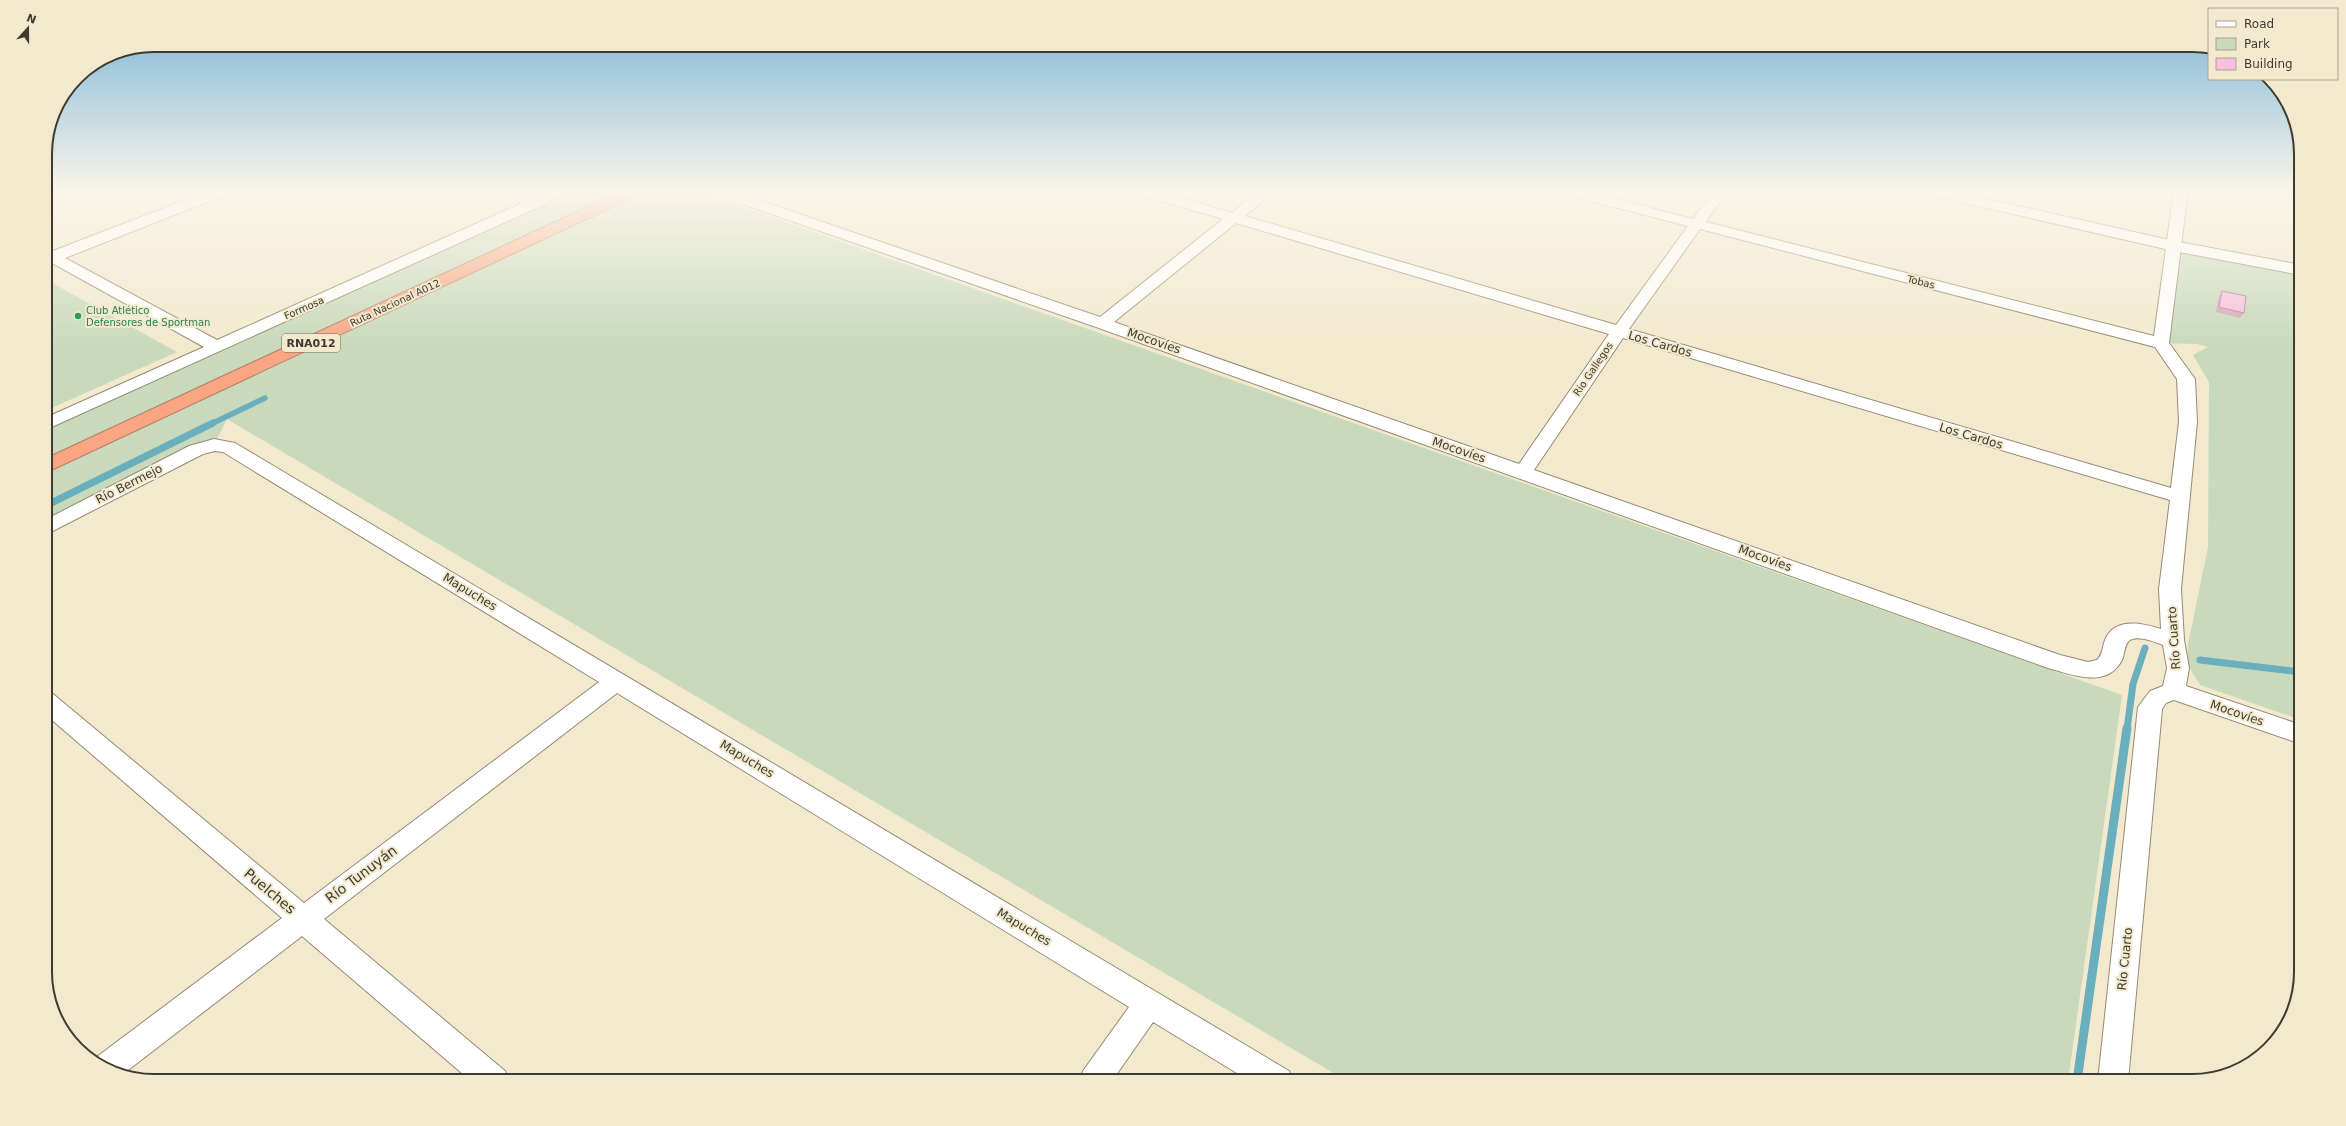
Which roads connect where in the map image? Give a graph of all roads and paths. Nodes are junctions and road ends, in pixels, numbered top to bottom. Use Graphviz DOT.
graph roads {
  1 [pos="86,243"];
  2 [pos="448,243"];
  3 [pos="525,243"];
  4 [pos="868,243"];
  5 [pos="1202,243"];
  6 [pos="1316,243"];
  7 [pos="1683,243"];
  8 [pos="1768,243"];
  9 [pos="2159,243"];
  10 [pos="2174,243"];
  11 [pos="2174,246"];
  12 [pos="52,255"];
  13 [pos="52,259"];
  14 [pos="2294,269"];
  15 [pos="1102,323"];
  16 [pos="1619,332"];
  17 [pos="2161,343"];
  18 [pos="217,347"];
  19 [pos="52,422"];
  20 [pos="214,445"];
  21 [pos="52,464"];
  22 [pos="1523,472"];
  23 [pos="2181,498"];
  24 [pos="52,524"];
  25 [pos="2173,640"];
  26 [pos="617,681"];
  27 [pos="2173,691"];
  28 [pos="52,706"];
  29 [pos="2294,734"];
  30 [pos="302,918"];
  31 [pos="1149,1003"];
  32 [pos="112,1064"];
  33 [pos="486,1074"];
  34 [pos="1099,1074"];
  35 [pos="1266,1074"];
  36 [pos="2114,1074"];
  1 -- 12 [label="street"];
  2 -- 18 [label="street, Formosa"];
  3 -- 21 [label="highway, Ruta Nacional A012 / RNA012"];
  4 -- 15 [label="street, Mocovíes"];
  5 -- 15 [label="street"];
  6 -- 16 [label="street, Los Cardos"];
  7 -- 16 [label="street, Rio Gallegos"];
  8 -- 17 [label="street, Tobas"];
  9 -- 11 [label="street"];
  10 -- 11 [label="street"];
  11 -- 14 [label="street"];
  11 -- 17 [label="street"];
  13 -- 18 [label="street"];
  15 -- 22 [label="street, Mocovíes"];
  16 -- 22 [label="street, Rio Gallegos"];
  16 -- 23 [label="street, Los Cardos"];
  17 -- 23 [label="street, Río Cuarto"];
  18 -- 19 [label="street, Formosa"];
  20 -- 24 [label="street, Río Bermejo"];
  20 -- 26 [label="street, Mapuches"];
  22 -- 25 [label="street, Mocovíes"];
  23 -- 25 [label="street, Río Cuarto"];
  25 -- 27 [label="street, Río Cuarto"];
  26 -- 30 [label="street, Río Tunuyán"];
  26 -- 31 [label="street, Mapuches"];
  27 -- 29 [label="street, Mocovíes"];
  27 -- 36 [label="street, Río Cuarto"];
  28 -- 30 [label="street, Puelches"];
  30 -- 32 [label="street, Río Tunuyán"];
  30 -- 33 [label="street, Puelches"];
  31 -- 34 [label="street"];
  31 -- 35 [label="street, Mapuches"];
}
